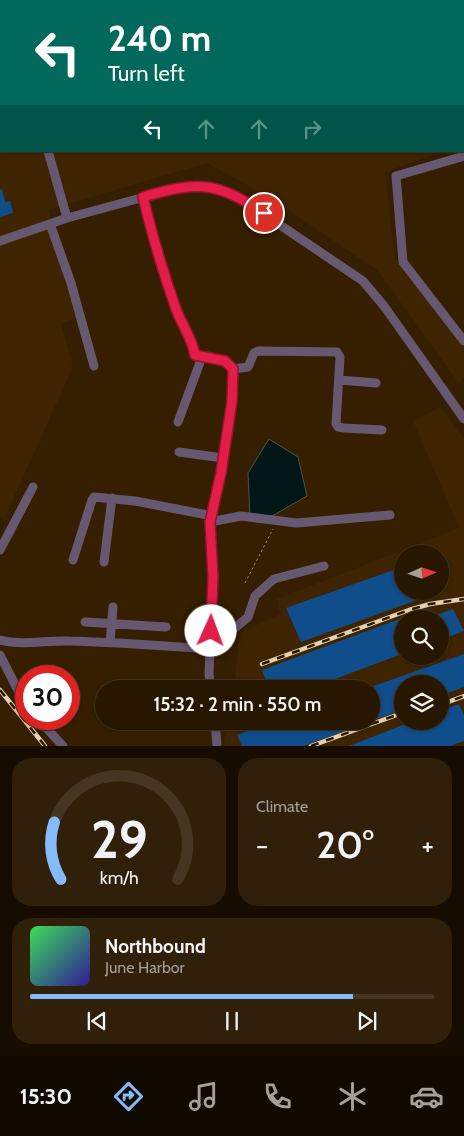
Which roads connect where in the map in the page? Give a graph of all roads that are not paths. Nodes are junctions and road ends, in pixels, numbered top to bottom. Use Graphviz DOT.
graph roads {
  1 [pos="48,152"];
  2 [pos="464,156"];
  3 [pos="143,197"];
  4 [pos="67,218"];
  5 [pos="50,224"];
  6 [pos="0,241"];
  7 [pos="464,342"];
  8 [pos="202,357"];
  9 [pos="94,366"];
  10 [pos="233,369"];
  11 [pos="339,380"];
  12 [pos="376,383"];
  13 [pos="464,419"];
  14 [pos="178,422"];
  15 [pos="382,430"];
  16 [pos="179,452"];
  17 [pos="223,458"];
  18 [pos="33,487"];
  19 [pos="112,498"];
  20 [pos="390,516"];
  21 [pos="212,519"];
  22 [pos="0,550"];
  23 [pos="73,560"];
  24 [pos="104,562"];
  25 [pos="324,566"];
  26 [pos="113,607"];
  27 [pos="84,622"];
  28 [pos="111,623"];
  29 [pos="166,627"];
  30 [pos="0,640"];
  31 [pos="110,643"];
  32 [pos="210,649"];
  33 [pos="0,655"];
  34 [pos="211,680"];
  35 [pos="15,684"];
  36 [pos="48,730"];
  37 [pos="216,730"];
  38 [pos="63,746"];
  39 [pos="217,746"];
  1 -- 4 [label="street"];
  2 -- 7 [label="street"];
  3 -- 4 [label="street"];
  3 -- 8 [label="street"];
  3 -- 13 [label="street"];
  4 -- 5 [label="street"];
  5 -- 6 [label="street"];
  5 -- 9 [label="street"];
  8 -- 10 [label="street"];
  8 -- 14 [label="street"];
  10 -- 11 [label="street"];
  10 -- 17 [label="street"];
  11 -- 12 [label="street"];
  11 -- 15 [label="street"];
  16 -- 17 [label="street"];
  17 -- 21 [label="street"];
  18 -- 22 [label="street"];
  19 -- 21 [label="street"];
  19 -- 23 [label="street"];
  19 -- 24 [label="street"];
  20 -- 21 [label="street"];
  21 -- 32 [label="street"];
  25 -- 32 [label="street"];
  26 -- 28 [label="street"];
  27 -- 28 [label="street"];
  28 -- 29 [label="street"];
  28 -- 31 [label="street"];
  30 -- 31 [label="street"];
  31 -- 32 [label="street"];
  32 -- 34 [label="street"];
  33 -- 35 [label="street"];
  36 -- 38 [label="street"];
  37 -- 39 [label="street"];
}
